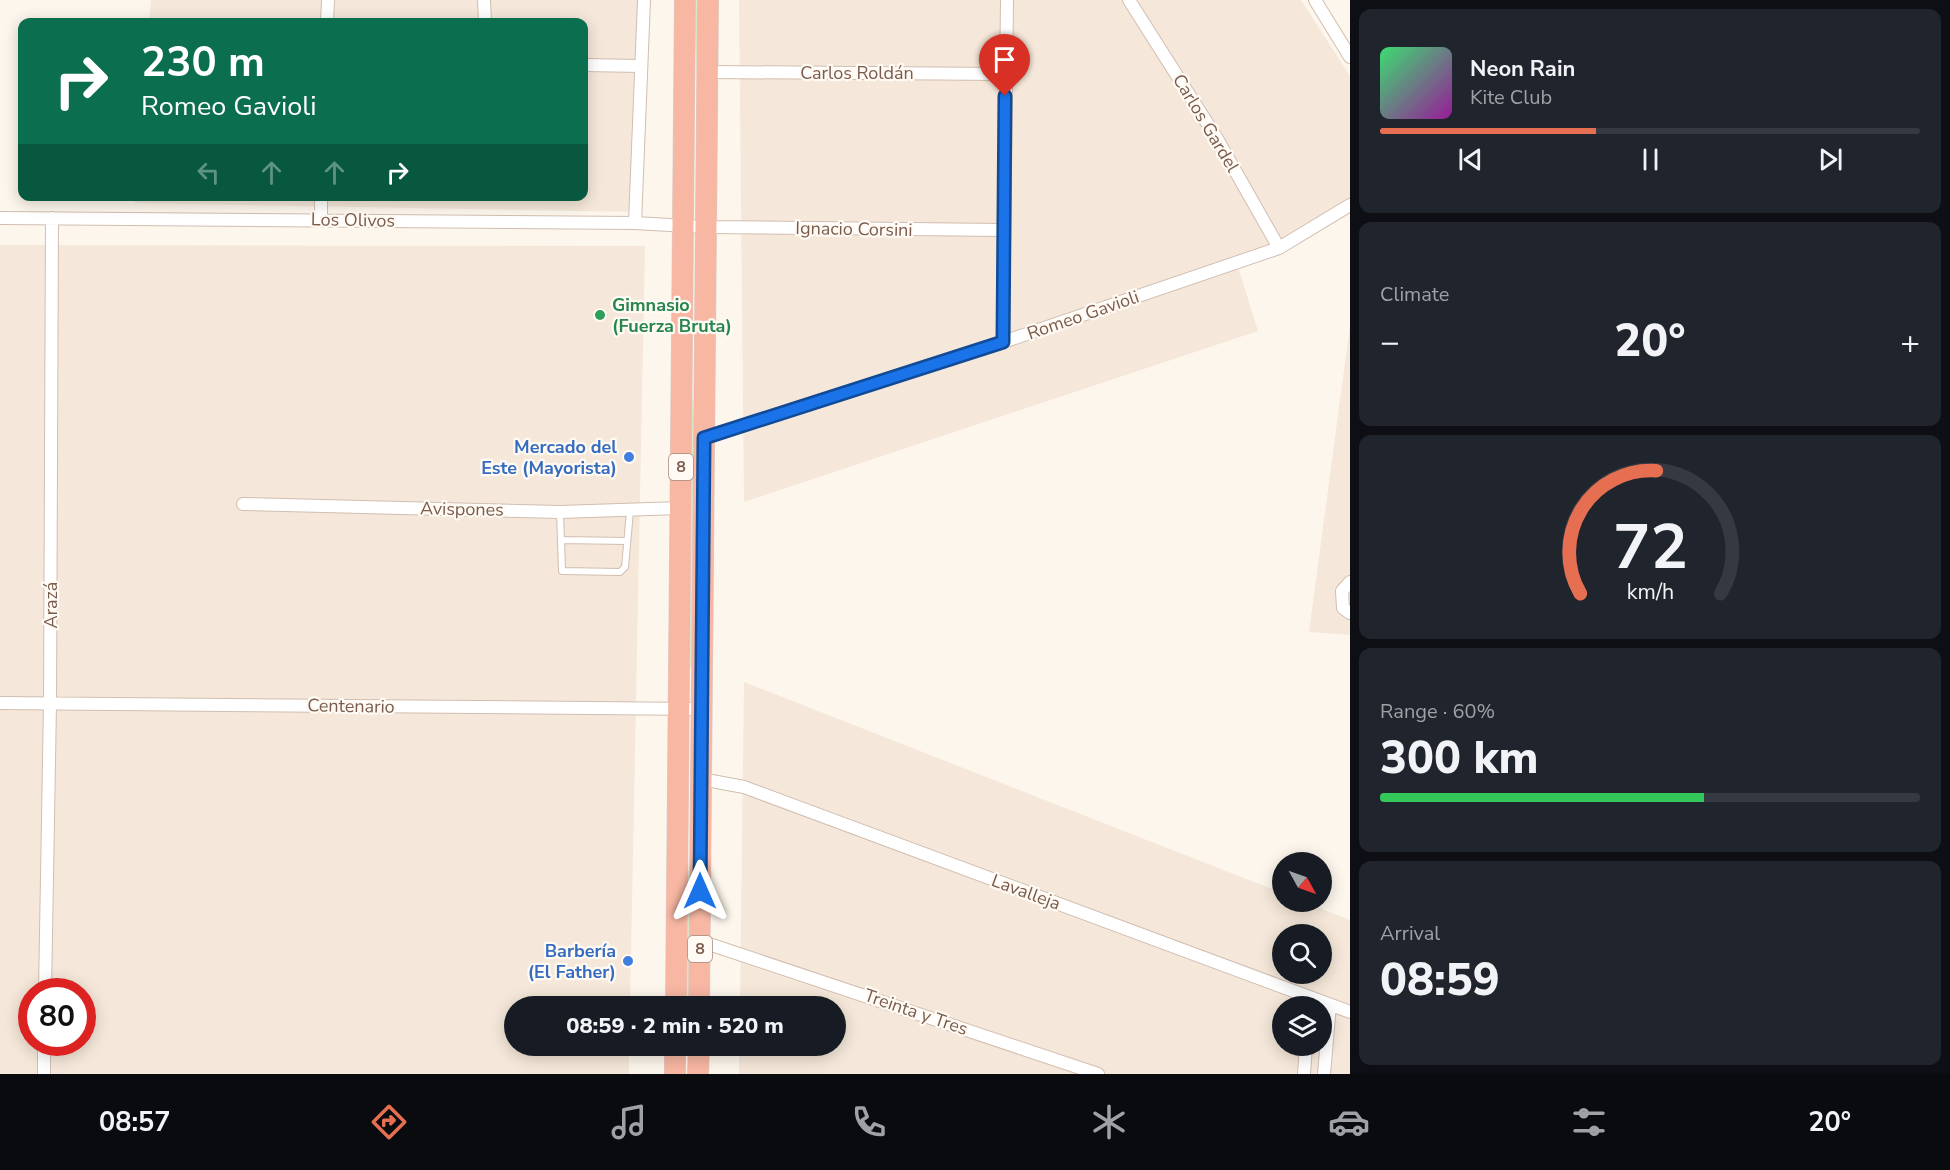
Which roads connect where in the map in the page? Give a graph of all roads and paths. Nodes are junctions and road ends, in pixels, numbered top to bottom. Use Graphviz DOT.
graph roads {
  1 [pos="328,0"];
  2 [pos="484,0"];
  3 [pos="644,0"];
  4 [pos="685,0"];
  5 [pos="708,0"];
  6 [pos="1007,0"];
  7 [pos="1129,0"];
  8 [pos="1315,0"];
  9 [pos="327,18"];
  10 [pos="485,18"];
  11 [pos="1350,57"];
  12 [pos="588,65"];
  13 [pos="641,66"];
  14 [pos="708,72"];
  15 [pos="1006,74"];
  16 [pos="321,201"];
  17 [pos="1350,206"];
  18 [pos="0,218"];
  19 [pos="52,218"];
  20 [pos="321,220"];
  21 [pos="635,223"];
  22 [pos="683,225"];
  23 [pos="705,227"];
  24 [pos="1004,230"];
  25 [pos="1279,248"];
  26 [pos="1003,342"];
  27 [pos="704,438"];
  28 [pos="243,504"];
  29 [pos="680,508"];
  30 [pos="630,511"];
  31 [pos="560,512"];
  32 [pos="562,540"];
  33 [pos="627,541"];
  34 [pos="1350,582"];
  35 [pos="1350,613"];
  36 [pos="0,703"];
  37 [pos="50,704"];
  38 [pos="679,710"];
  39 [pos="701,710"];
  40 [pos="701,778"];
  41 [pos="700,941"];
  42 [pos="45,978"];
  43 [pos="676,996"];
  44 [pos="699,996"];
  45 [pos="1294,996"];
  46 [pos="1332,1006"];
  47 [pos="1350,1012"];
  48 [pos="44,1056"];
  49 [pos="675,1056"];
  50 [pos="699,1056"];
  51 [pos="1305,1056"];
  52 [pos="1326,1056"];
  53 [pos="44,1074"];
  54 [pos="675,1074"];
  55 [pos="698,1074"];
  56 [pos="1098,1074"];
  57 [pos="1304,1074"];
  58 [pos="1324,1074"];
  1 -- 9 [label="street"];
  2 -- 10 [label="street"];
  3 -- 13 [label="street"];
  4 -- 22 [label="highway, 8"];
  5 -- 14 [label="highway, 8"];
  6 -- 15 [label="street"];
  7 -- 25 [label="street, Carlos Gardel"];
  8 -- 11 [label="street"];
  12 -- 13 [label="street"];
  13 -- 21 [label="street"];
  14 -- 15 [label="street, Carlos Roldán"];
  14 -- 23 [label="highway, 8"];
  15 -- 24 [label="street"];
  16 -- 20 [label="street"];
  17 -- 25 [label="street, Romeo Gavioli"];
  18 -- 19 [label="street, Los Olivos"];
  19 -- 20 [label="street, Los Olivos"];
  19 -- 37 [label="street, Arazá"];
  20 -- 21 [label="street, Los Olivos"];
  21 -- 22 [label="street, Los Olivos"];
  22 -- 23 [label="street, Los Olivos"];
  22 -- 29 [label="highway, 8"];
  23 -- 24 [label="street, Ignacio Corsini"];
  23 -- 27 [label="highway, 8"];
  24 -- 26 [label="street"];
  25 -- 26 [label="street, Romeo Gavioli"];
  26 -- 27 [label="street, Romeo Gavioli"];
  27 -- 39 [label="highway, 8"];
  28 -- 31 [label="street, Avispones"];
  29 -- 30 [label="street, Avispones"];
  29 -- 38 [label="highway, 8"];
  30 -- 31 [label="street, Avispones"];
  30 -- 33 [label="lane"];
  31 -- 32 [label="lane"];
  32 -- 33 [label="lane"];
  32 -- 33 [label="lane"];
  34 -- 35 [label="street"];
  36 -- 37 [label="street, Centenario"];
  37 -- 38 [label="street, Centenario"];
  37 -- 42 [label="street, Arazá"];
  38 -- 39 [label="street, Centenario"];
  38 -- 43 [label="highway, 8"];
  39 -- 40 [label="highway, 8"];
  40 -- 41 [label="highway, 8"];
  40 -- 45 [label="street, Lavalleja"];
  41 -- 44 [label="highway, 8"];
  41 -- 56 [label="street, Treinta y Tres"];
  46 -- 47 [label="street, Lavalleja"];
  48 -- 53 [label="street"];
  49 -- 54 [label="highway"];
  50 -- 55 [label="highway"];
  51 -- 57 [label="street"];
  52 -- 58 [label="street"];
}
